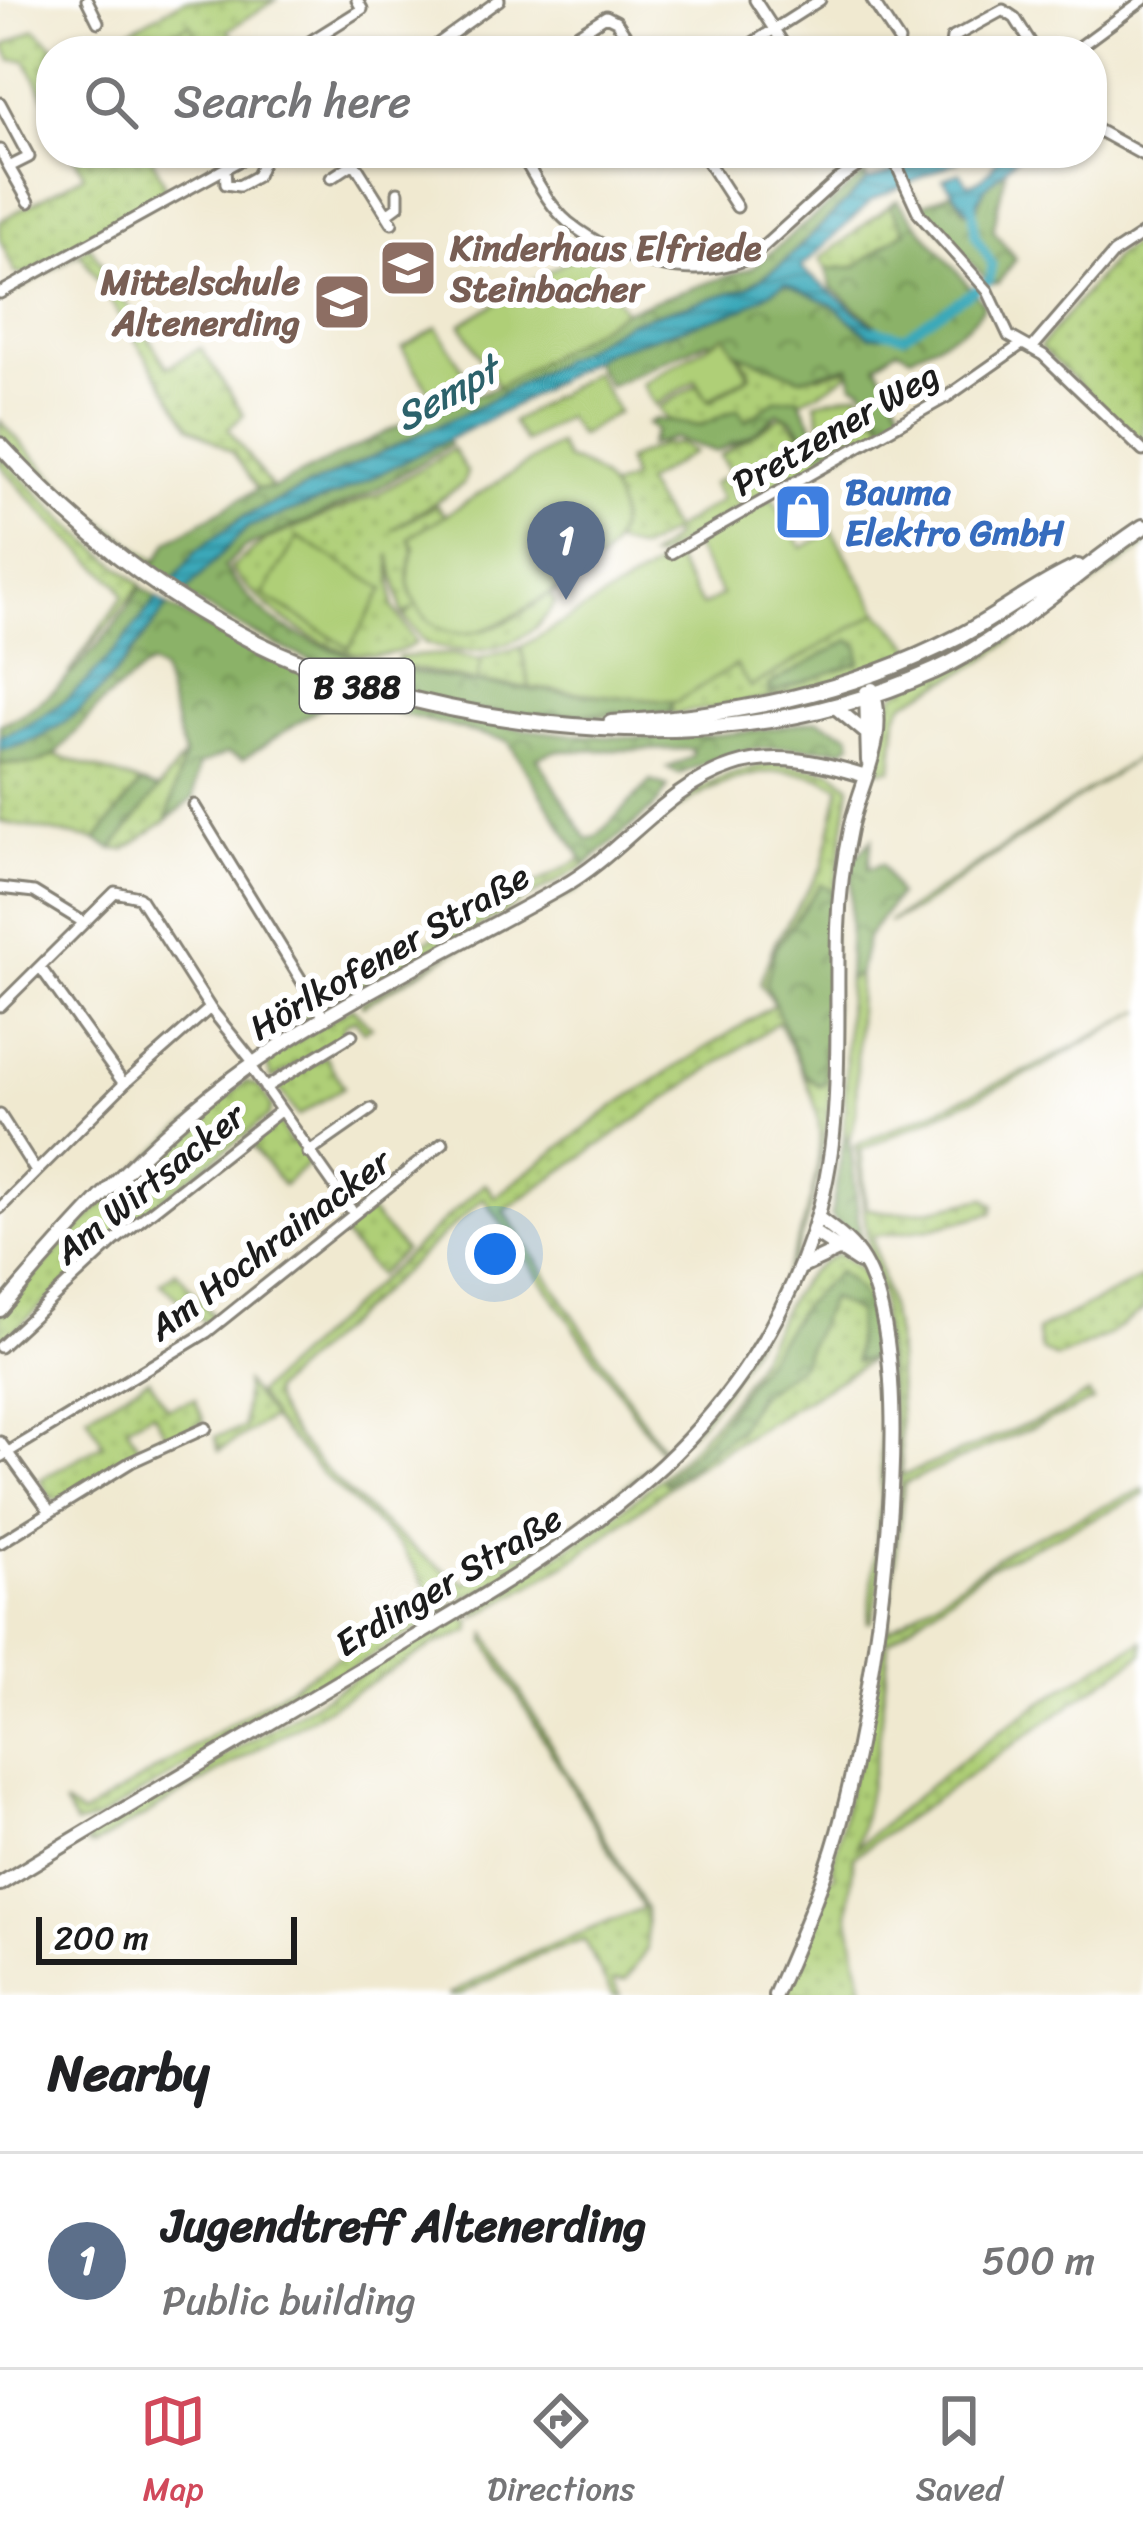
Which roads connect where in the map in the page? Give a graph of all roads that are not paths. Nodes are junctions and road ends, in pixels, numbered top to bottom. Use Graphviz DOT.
graph roads {
  1 [pos="91,0"];
  2 [pos="357,0"];
  3 [pos="499,0"];
  4 [pos="755,0"];
  5 [pos="820,0"];
  6 [pos="872,0"];
  7 [pos="1143,0"];
  8 [pos="98,22"];
  9 [pos="774,29"];
  10 [pos="319,36"];
  11 [pos="450,36"];
  12 [pos="575,36"];
  13 [pos="626,36"];
  14 [pos="763,36"];
  15 [pos="778,36"];
  16 [pos="896,36"];
  17 [pos="956,36"];
  18 [pos="1026,36"];
  19 [pos="1094,36"];
  20 [pos="0,103"];
  21 [pos="1107,138"];
  22 [pos="0,150"];
  23 [pos="36,153"];
  24 [pos="1143,155"];
  25 [pos="29,157"];
  26 [pos="9,167"];
  27 [pos="260,168"];
  28 [pos="341,168"];
  29 [pos="358,168"];
  30 [pos="530,168"];
  31 [pos="712,168"];
  32 [pos="847,168"];
  33 [pos="898,168"];
  34 [pos="224,169"];
  35 [pos="331,178"];
  36 [pos="398,192"];
  37 [pos="29,202"];
  38 [pos="737,207"];
  39 [pos="1143,234"];
  40 [pos="0,293"];
  41 [pos="1027,346"];
  42 [pos="0,445"];
  43 [pos="1143,451"];
  44 [pos="1143,527"];
  45 [pos="671,553"];
  46 [pos="1094,560"];
  47 [pos="867,676"];
  48 [pos="870,696"];
  49 [pos="835,707"];
  50 [pos="564,725"];
  51 [pos="866,733"];
  52 [pos="867,772"];
  53 [pos="194,805"];
  54 [pos="0,888"];
  55 [pos="83,922"];
  56 [pos="40,967"];
  57 [pos="0,1006"];
  58 [pos="210,1008"];
  59 [pos="325,1019"];
  60 [pos="352,1035"];
  61 [pos="252,1065"];
  62 [pos="124,1084"];
  63 [pos="265,1088"];
  64 [pos="371,1109"];
  65 [pos="280,1112"];
  66 [pos="0,1114"];
  67 [pos="443,1143"];
  68 [pos="308,1153"];
  69 [pos="34,1170"];
  70 [pos="0,1208"];
  71 [pos="352,1211"];
  72 [pos="815,1225"];
  73 [pos="841,1249"];
  74 [pos="800,1268"];
  75 [pos="869,1272"];
  76 [pos="0,1310"];
  77 [pos="0,1347"];
  78 [pos="206,1428"];
  79 [pos="0,1442"];
  80 [pos="4,1455"];
  81 [pos="49,1510"];
  82 [pos="0,1543"];
  83 [pos="0,1884"];
  84 [pos="775,1995"];
  1 -- 8 [label="street"];
  2 -- 10 [label="street"];
  3 -- 11 [label="street"];
  4 -- 9 [label="street"];
  5 -- 9 [label="street"];
  6 -- 16 [label="street"];
  7 -- 19 [label="street"];
  9 -- 14 [label="street"];
  9 -- 15 [label="street"];
  12 -- 13 [label="street"];
  17 -- 18 [label="street"];
  20 -- 25 [label="street"];
  21 -- 24 [label="street"];
  22 -- 26 [label="street"];
  23 -- 25 [label="street"];
  25 -- 26 [label="street"];
  26 -- 37 [label="street"];
  27 -- 34 [label="street"];
  28 -- 35 [label="street"];
  29 -- 36 [label="street"];
  30 -- 32 [label="street"];
  31 -- 38 [label="street"];
  33 -- 41 [label="street"];
  34 -- 40 [label="street"];
  39 -- 41 [label="street, Pretzener Weg"];
  41 -- 43 [label="street"];
  41 -- 45 [label="street, Pretzener Weg"];
  42 -- 50 [label="main road, B 388"];
  44 -- 46 [label="main road, B 388"];
  46 -- 47 [label="main road, B 388"];
  46 -- 48 [label="main road, B 388"];
  47 -- 48 [label="street"];
  47 -- 50 [label="main road, B 388"];
  48 -- 49 [label="main road, B 388"];
  48 -- 51 [label="street"];
  48 -- 52 [label="street"];
  49 -- 50 [label="main road, B 388"];
  49 -- 51 [label="street"];
  51 -- 52 [label="street"];
  52 -- 59 [label="street, Hörlkofener Straße"];
  52 -- 72 [label="street, Erdinger Straße"];
  53 -- 59 [label="street"];
  54 -- 55 [label="street"];
  55 -- 56 [label="street"];
  55 -- 58 [label="street"];
  56 -- 57 [label="street"];
  56 -- 62 [label="street"];
  58 -- 61 [label="street"];
  58 -- 62 [label="street"];
  59 -- 61 [label="street, Hörlkofener Straße"];
  60 -- 63 [label="street"];
  61 -- 63 [label="street"];
  61 -- 76 [label="street, Hörlkofener Straße"];
  62 -- 69 [label="street"];
  63 -- 65 [label="street"];
  64 -- 68 [label="street"];
  65 -- 68 [label="street"];
  65 -- 77 [label="street, Am Wirtsacker"];
  66 -- 69 [label="street"];
  67 -- 71 [label="street, Am Hochrainacker"];
  68 -- 71 [label="street"];
  69 -- 70 [label="street"];
  71 -- 80 [label="street, Am Hochrainacker"];
  72 -- 73 [label="street"];
  72 -- 74 [label="street, Erdinger Straße"];
  72 -- 75 [label="street"];
  73 -- 74 [label="street"];
  73 -- 75 [label="street"];
  74 -- 83 [label="street, Erdinger Straße"];
  75 -- 84 [label="street"];
  78 -- 81 [label="street"];
  79 -- 80 [label="street"];
  80 -- 81 [label="street"];
  81 -- 82 [label="street"];
}
